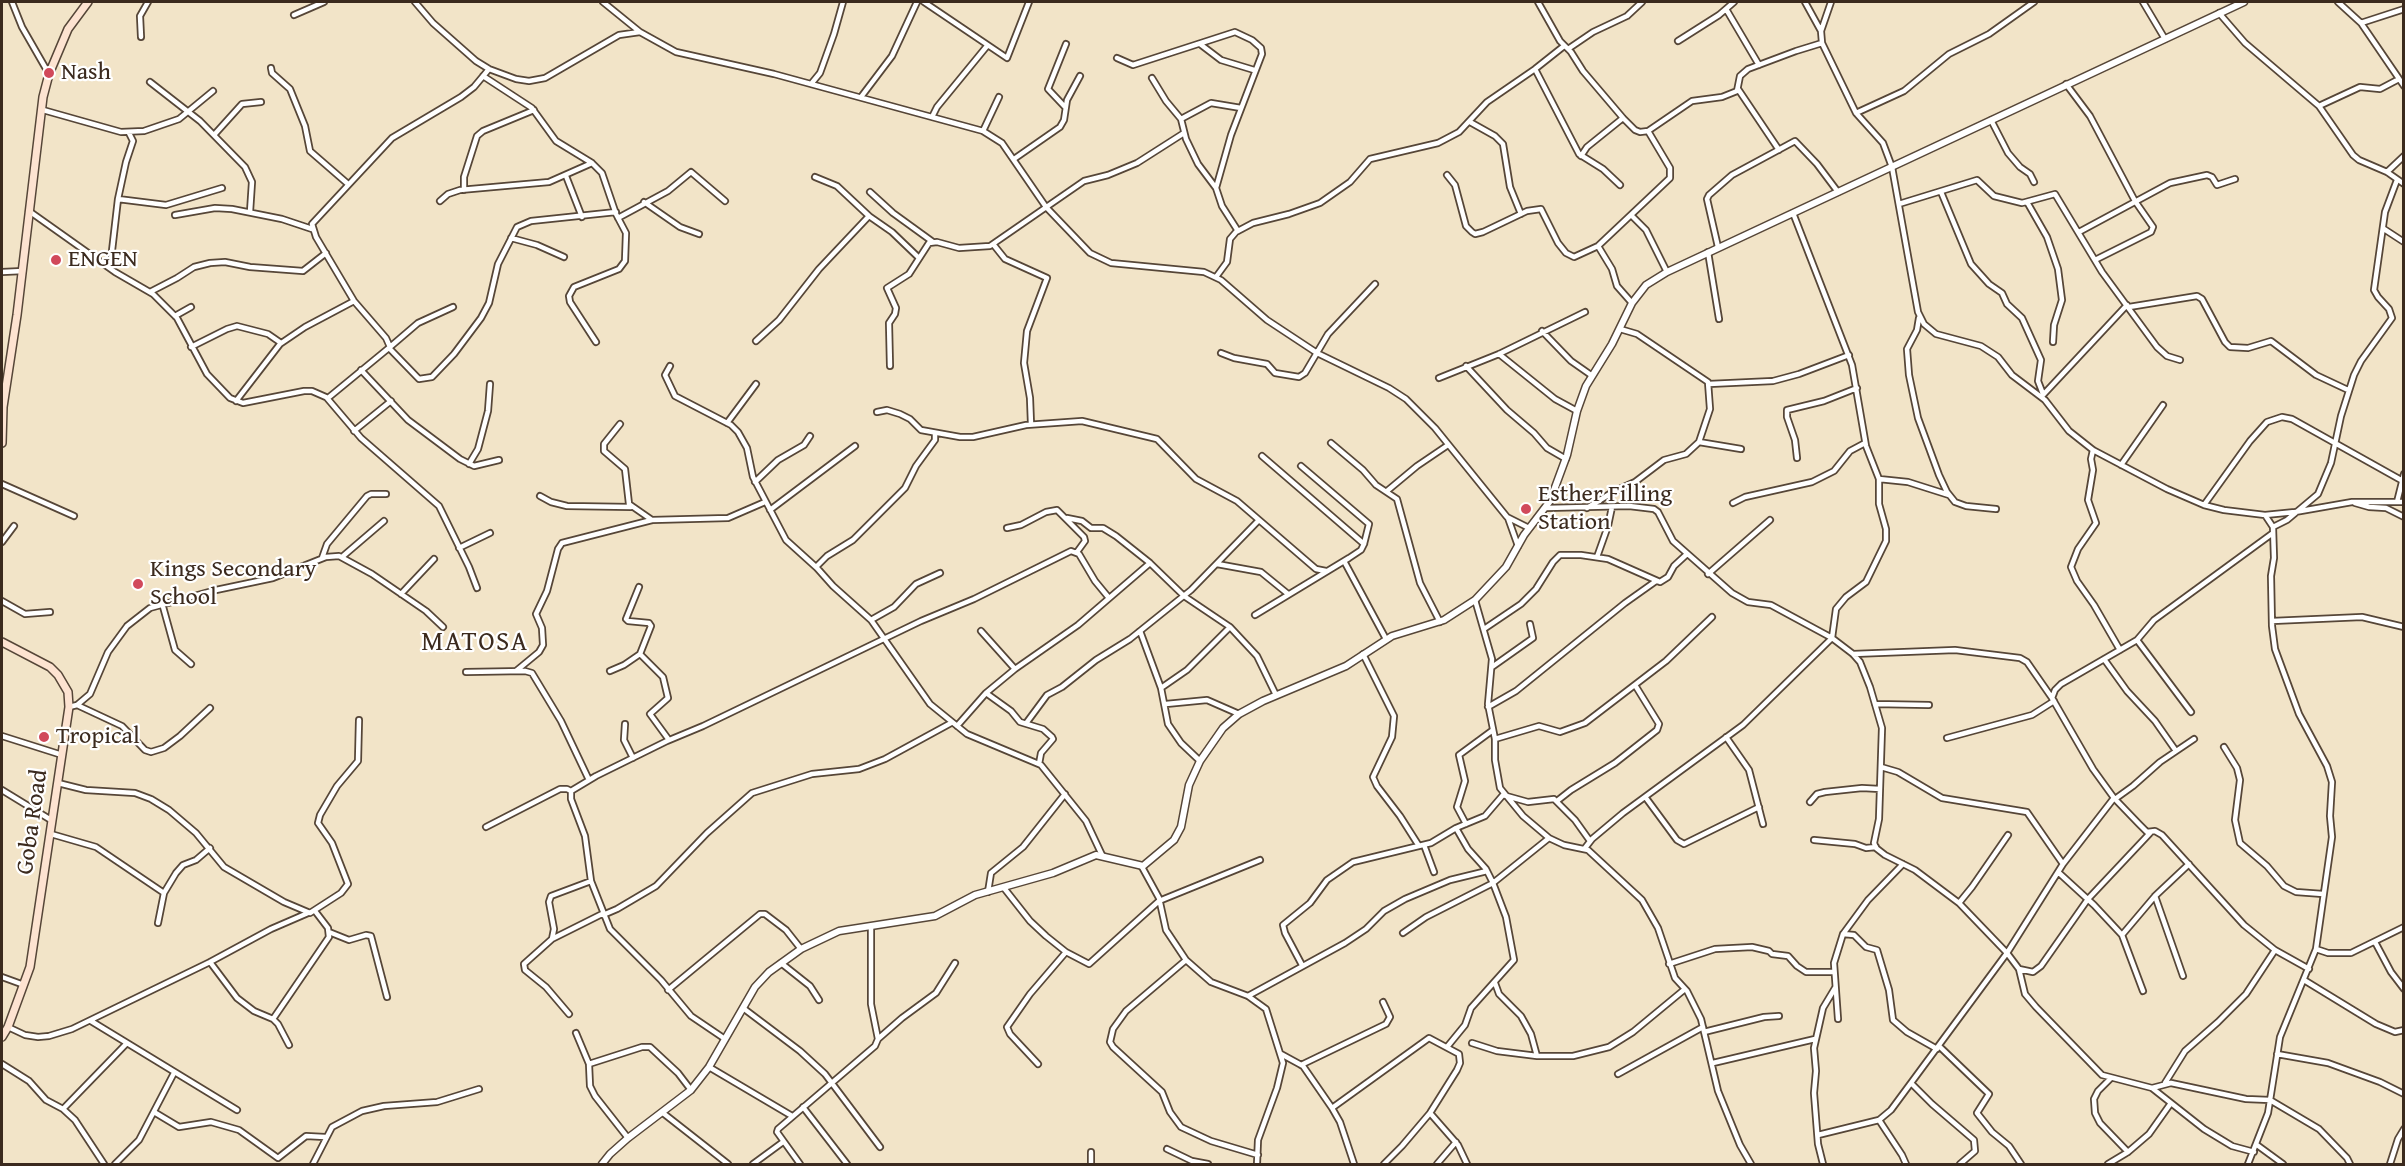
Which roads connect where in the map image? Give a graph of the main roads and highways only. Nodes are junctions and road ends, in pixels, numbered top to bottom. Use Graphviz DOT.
graph roads {
  1 [pos="88,2"];
  2 [pos="2,436"];
  3 [pos="2,442"];
  4 [pos="2,642"];
  5 [pos="2,1037"];
  1 -- 2 [label="main road"];
  2 -- 3 [label="main road"];
  4 -- 5 [label="main road, Goba Road"];
}
